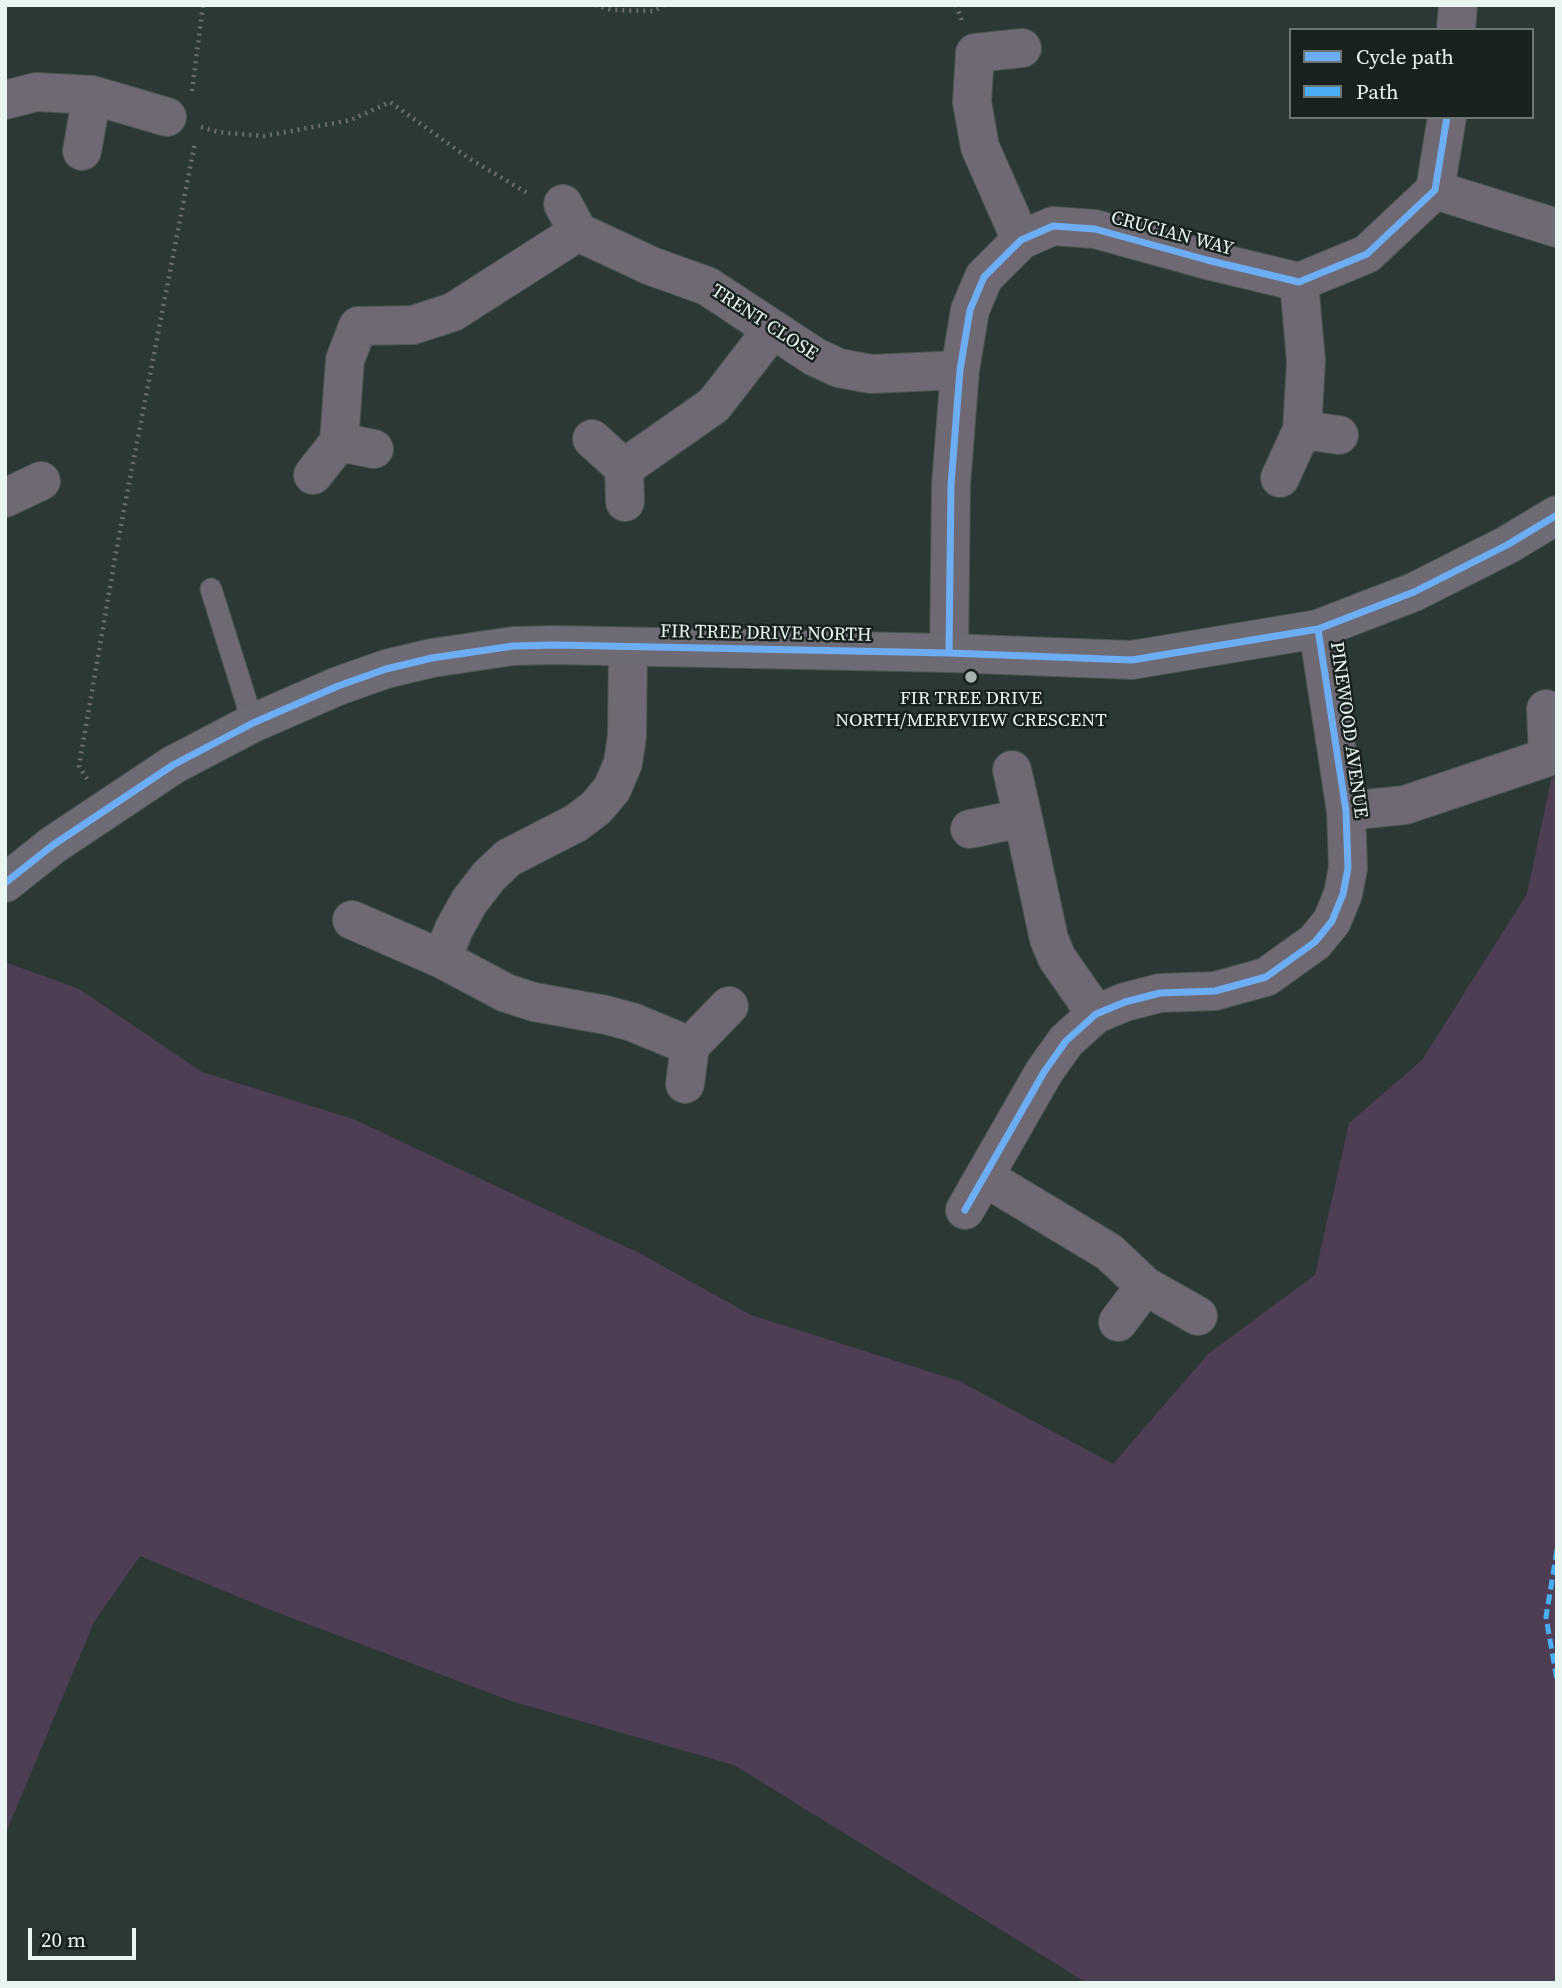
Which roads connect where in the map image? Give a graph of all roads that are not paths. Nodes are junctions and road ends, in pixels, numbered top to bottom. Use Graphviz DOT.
graph roads {
  1 [pos="1458,5"];
  2 [pos="1456,28"];
  3 [pos="1022,48"];
  4 [pos="92,94"];
  5 [pos="5,100"];
  6 [pos="1447,119"];
  7 [pos="184,122"];
  8 [pos="82,152"];
  9 [pos="1435,190"];
  10 [pos="1557,228"];
  11 [pos="1021,240"];
  12 [pos="1299,282"];
  13 [pos="772,330"];
  14 [pos="960,370"];
  15 [pos="592,439"];
  16 [pos="313,475"];
  17 [pos="1280,478"];
  18 [pos="41,481"];
  19 [pos="5,498"];
  20 [pos="1557,514"];
  21 [pos="211,589"];
  22 [pos="1318,629"];
  23 [pos="628,647"];
  24 [pos="949,653"];
  25 [pos="1546,709"];
  26 [pos="253,723"];
  27 [pos="1012,769"];
  28 [pos="1346,811"];
  29 [pos="1023,818"];
  30 [pos="970,829"];
  31 [pos="5,883"];
  32 [pos="352,919"];
  33 [pos="442,959"];
  34 [pos="729,1006"];
  35 [pos="1096,1014"];
  36 [pos="690,1046"];
  37 [pos="685,1084"];
  38 [pos="986,1178"];
  39 [pos="965,1210"];
  40 [pos="1145,1286"];
  41 [pos="1198,1316"];
  42 [pos="1118,1322"];
  1 -- 2 [label="street"];
  3 -- 11 [label="street"];
  4 -- 5 [label="street"];
  4 -- 7 [label="street"];
  4 -- 8 [label="street"];
  6 -- 9 [label="street"];
  9 -- 10 [label="street"];
  9 -- 12 [label="street"];
  11 -- 12 [label="street, CRUCIAN WAY"];
  11 -- 14 [label="street, CRUCIAN WAY"];
  12 -- 17 [label="street"];
  13 -- 14 [label="street, TRENT CLOSE"];
  13 -- 15 [label="street"];
  13 -- 16 [label="street, TRENT CLOSE"];
  14 -- 24 [label="street, CRUCIAN WAY"];
  18 -- 19 [label="street"];
  20 -- 22 [label="street, FIR TREE DRIVE NORTH"];
  21 -- 26 [label="lane"];
  22 -- 24 [label="street, FIR TREE DRIVE NORTH"];
  22 -- 28 [label="street, PINEWOOD AVENUE"];
  23 -- 24 [label="street, FIR TREE DRIVE NORTH"];
  23 -- 26 [label="street, FIR TREE DRIVE NORTH"];
  23 -- 33 [label="street"];
  25 -- 28 [label="street"];
  26 -- 31 [label="street, FIR TREE DRIVE NORTH"];
  27 -- 29 [label="street"];
  28 -- 35 [label="street, PINEWOOD AVENUE"];
  29 -- 30 [label="street"];
  29 -- 35 [label="street"];
  32 -- 33 [label="street"];
  33 -- 36 [label="street"];
  34 -- 36 [label="street"];
  35 -- 38 [label="street, PINEWOOD AVENUE"];
  36 -- 37 [label="street"];
  38 -- 39 [label="street, PINEWOOD AVENUE"];
  38 -- 40 [label="street"];
  40 -- 41 [label="street"];
  40 -- 42 [label="street"];
}
